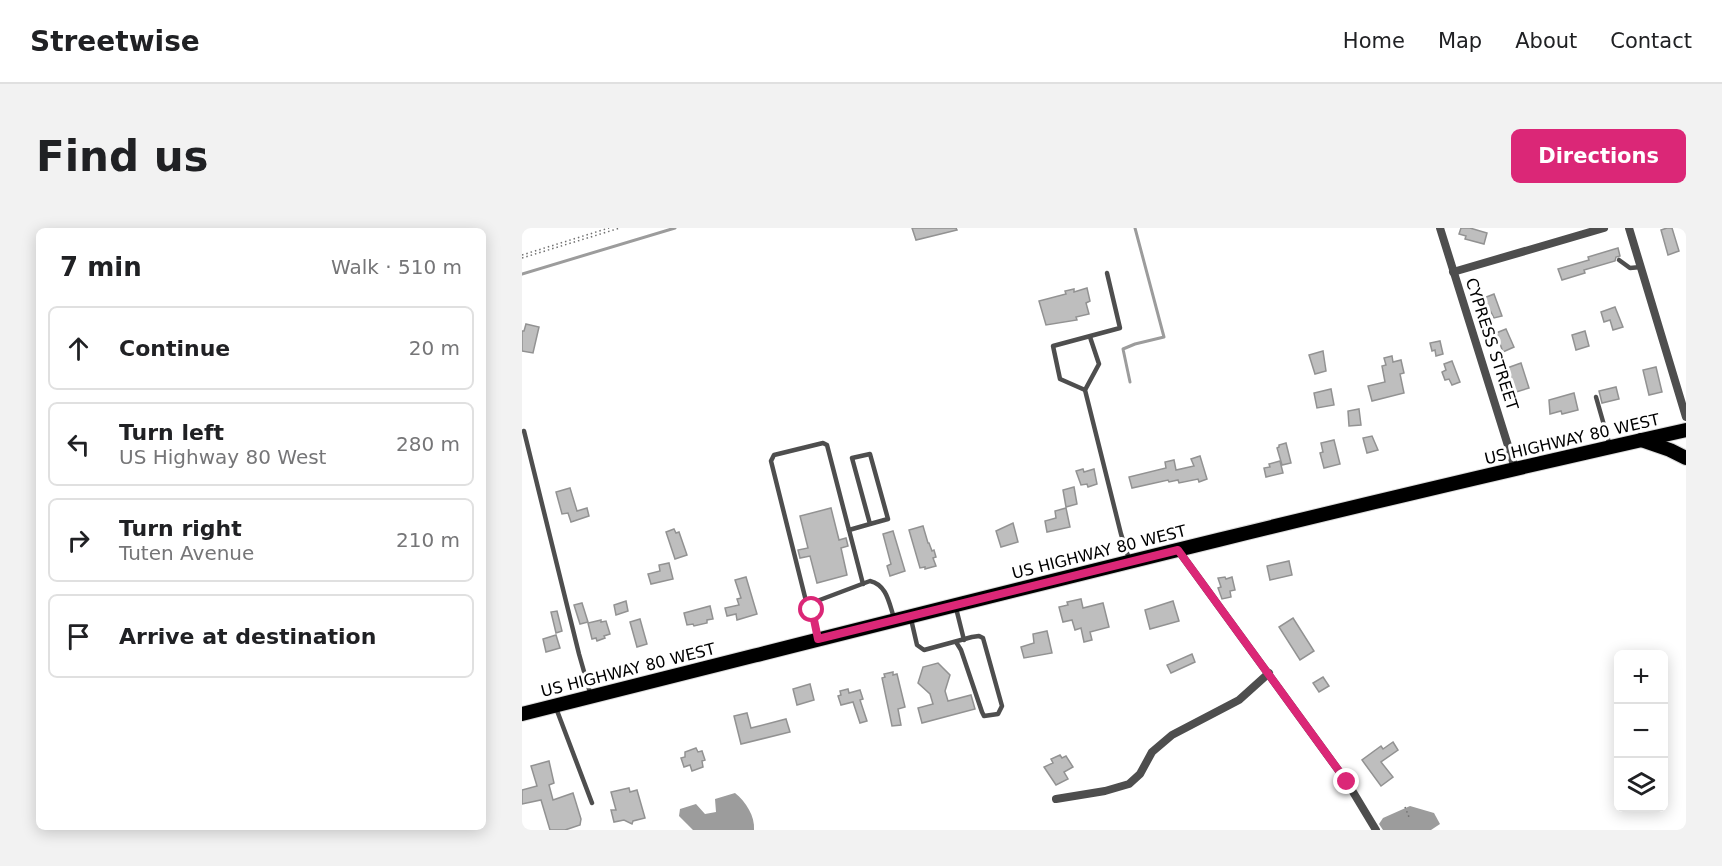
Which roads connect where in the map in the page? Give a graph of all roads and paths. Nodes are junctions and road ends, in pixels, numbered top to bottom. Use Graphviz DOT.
graph roads {
  1 [pos="609,228"];
  2 [pos="620,228"];
  3 [pos="1440,228"];
  4 [pos="1604,228"];
  5 [pos="1629,228"];
  6 [pos="522,256"];
  7 [pos="1619,260"];
  8 [pos="1641,267"];
  9 [pos="1453,272"];
  10 [pos="1107,273"];
  11 [pos="1090,337"];
  12 [pos="1085,390"];
  13 [pos="1596,397"];
  14 [pos="1686,417"];
  15 [pos="1686,430"];
  16 [pos="524,431"];
  17 [pos="1641,440"];
  18 [pos="1610,447"];
  19 [pos="1686,459"];
  20 [pos="1515,468"];
  21 [pos="870,524"];
  22 [pos="849,530"];
  23 [pos="1178,550"];
  24 [pos="1130,561"];
  25 [pos="863,584"];
  26 [pos="955,606"];
  27 [pos="812,610"];
  28 [pos="911,617"];
  29 [pos="894,620"];
  30 [pos="818,639"];
  31 [pos="964,640"];
  32 [pos="956,642"];
  33 [pos="1269,673"];
  34 [pos="591,696"];
  35 [pos="555,705"];
  36 [pos="522,714"];
  37 [pos="1056,799"];
  38 [pos="592,803"];
  39 [pos="1405,807"];
  40 [pos="1409,817"];
  41 [pos="1376,830"];
  1 -- 6 [label="path"];
  2 -- 6 [label="path"];
  3 -- 9 [label="street, CYPRESS STREET"];
  4 -- 9 [label="street"];
  5 -- 8 [label="street"];
  7 -- 8 [label="lane"];
  8 -- 14 [label="street"];
  9 -- 20 [label="street, CYPRESS STREET"];
  10 -- 11 [label="lane"];
  11 -- 12 [label="lane"];
  11 -- 12 [label="lane"];
  12 -- 24 [label="lane"];
  13 -- 18 [label="lane"];
  15 -- 17 [label="main road, US HIGHWAY 80 WEST"];
  16 -- 34 [label="lane"];
  17 -- 18 [label="main road, US HIGHWAY 80 WEST"];
  17 -- 19 [label="main road"];
  18 -- 20 [label="main road, US HIGHWAY 80 WEST"];
  20 -- 23 [label="main road, US HIGHWAY 80 WEST"];
  21 -- 21 [label="lane"];
  21 -- 22 [label="lane"];
  22 -- 25 [label="lane"];
  22 -- 27 [label="lane"];
  23 -- 24 [label="main road, US HIGHWAY 80 WEST"];
  23 -- 33 [label="street"];
  24 -- 26 [label="main road, US HIGHWAY 80 WEST"];
  25 -- 27 [label="lane"];
  25 -- 29 [label="lane"];
  26 -- 28 [label="main road, US HIGHWAY 80 WEST"];
  26 -- 31 [label="lane"];
  27 -- 30 [label="lane"];
  28 -- 29 [label="main road, US HIGHWAY 80 WEST"];
  28 -- 32 [label="lane"];
  29 -- 30 [label="main road, US HIGHWAY 80 WEST"];
  30 -- 34 [label="main road, US HIGHWAY 80 WEST"];
  31 -- 32 [label="lane"];
  31 -- 32 [label="lane"];
  33 -- 37 [label="street"];
  33 -- 41 [label="street"];
  34 -- 35 [label="main road, US HIGHWAY 80 WEST"];
  35 -- 36 [label="main road, US HIGHWAY 80 WEST"];
  35 -- 38 [label="lane"];
  39 -- 40 [label="path"];
}
